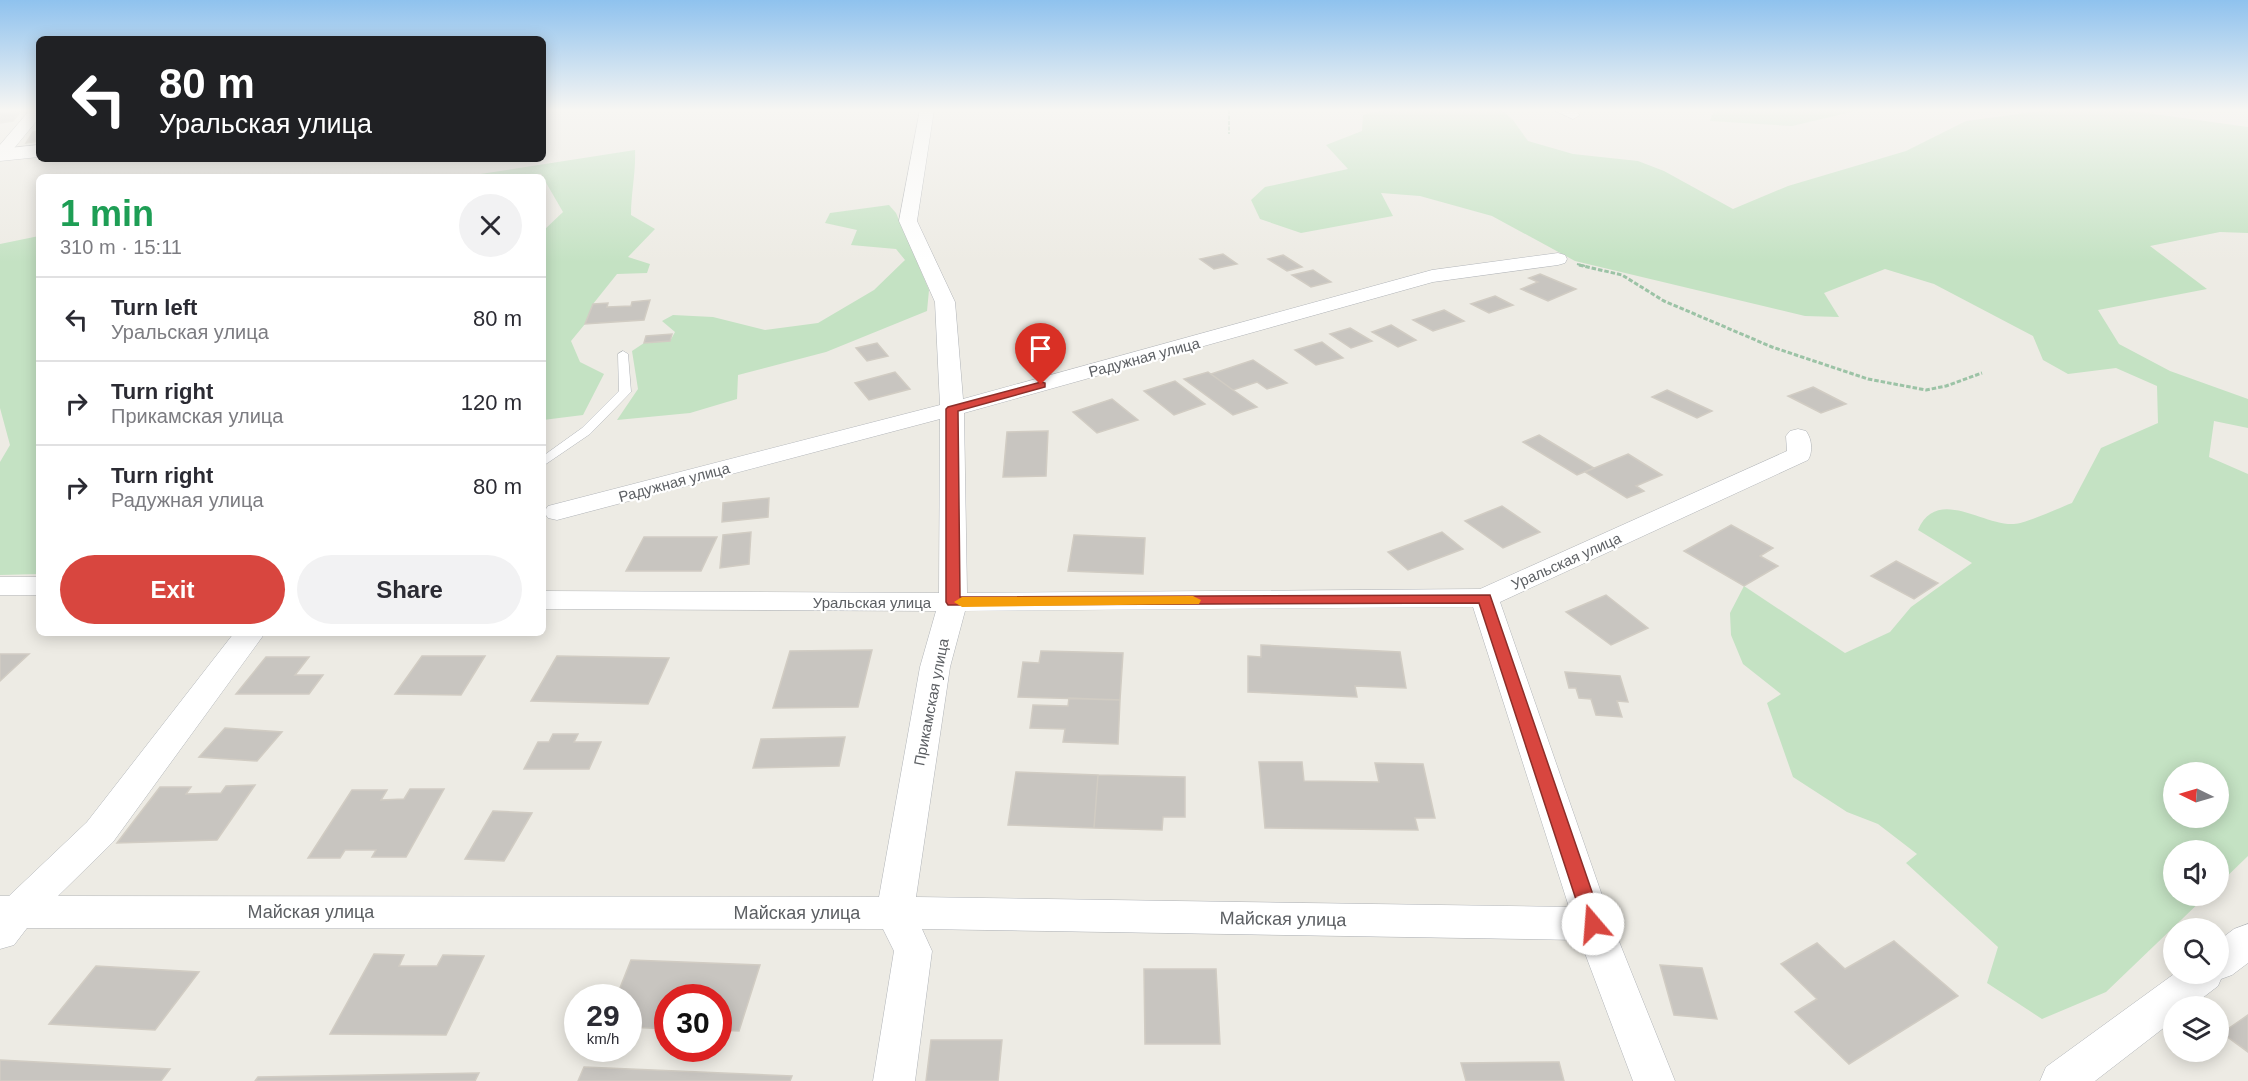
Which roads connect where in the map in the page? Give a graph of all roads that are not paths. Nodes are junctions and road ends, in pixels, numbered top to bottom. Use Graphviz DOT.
graph roads {
  1 [pos="918,160"];
  2 [pos="1558,259"];
  3 [pos="622,354"];
  4 [pos="952,409"];
  5 [pos="1798,436"];
  6 [pos="546,460"];
  7 [pos="557,512"];
  8 [pos="0,586"];
  9 [pos="36,586"];
  10 [pos="1484,598"];
  11 [pos="546,600"];
  12 [pos="953,602"];
  13 [pos="248,636"];
  14 [pos="895,913"];
  15 [pos="6,919"];
  16 [pos="1593,924"];
  17 [pos="2248,941"];
  18 [pos="2229,955"];
  19 [pos="2192,984"];
  20 [pos="894,1081"];
  21 [pos="1654,1081"];
  22 [pos="2061,1081"];
  1 -- 4 [label="street, Прикамская улица"];
  2 -- 4 [label="street, Радужная улица"];
  3 -- 6 [label="lane"];
  4 -- 7 [label="street, Радужная улица"];
  4 -- 12 [label="street, Прикамская улица"];
  5 -- 10 [label="street, Уральская улица"];
  8 -- 9 [label="street"];
  10 -- 12 [label="street, Уральская улица"];
  10 -- 16 [label="street"];
  11 -- 12 [label="street, Уральская улица"];
  12 -- 14 [label="street, Прикамская улица"];
  13 -- 15 [label="street"];
  14 -- 15 [label="street, Майская улица"];
  14 -- 16 [label="street, Майская улица"];
  14 -- 20 [label="street"];
  16 -- 21 [label="street"];
  17 -- 18 [label="street"];
  19 -- 22 [label="street"];
}
